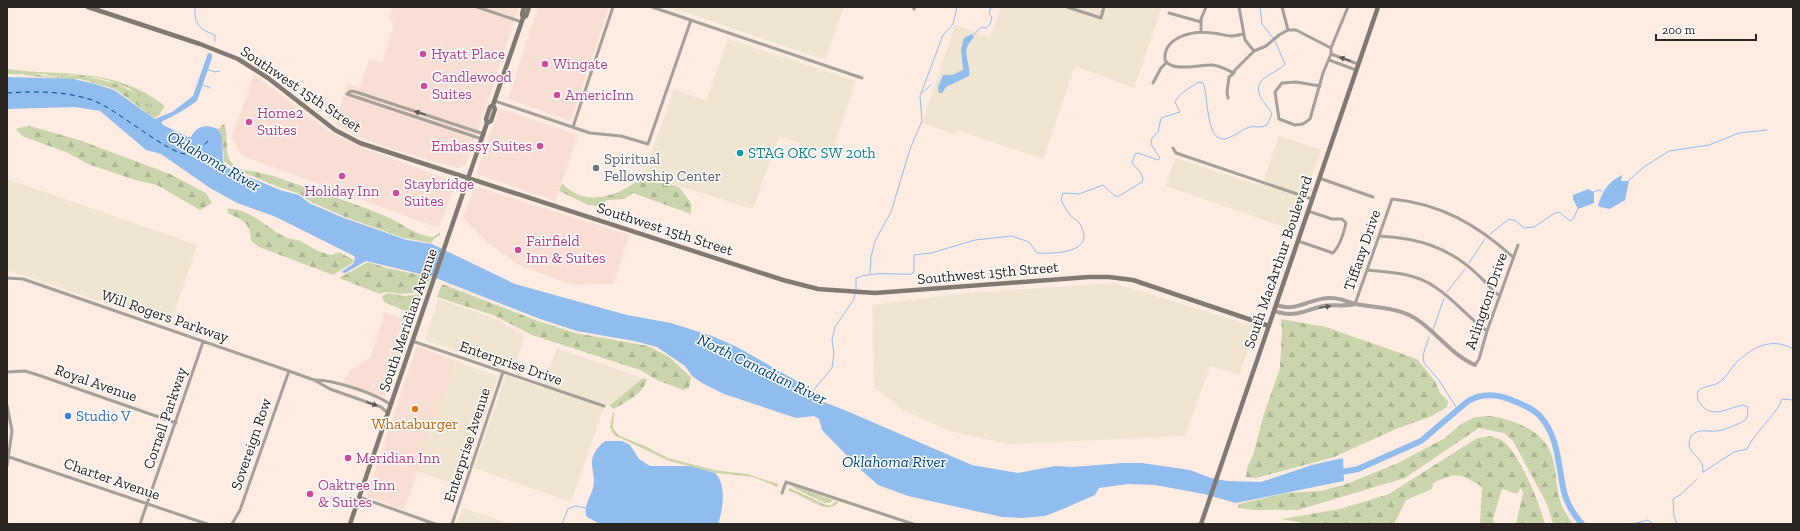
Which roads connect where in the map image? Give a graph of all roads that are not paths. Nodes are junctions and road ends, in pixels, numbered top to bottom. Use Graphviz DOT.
graph roads {
  1 [pos="88,7"];
  2 [pos="477,7"];
  3 [pos="524,7"];
  4 [pos="530,7"];
  5 [pos="613,7"];
  6 [pos="652,7"];
  7 [pos="1067,7"];
  8 [pos="1104,7"];
  9 [pos="1206,7"];
  10 [pos="1239,7"];
  11 [pos="1282,7"];
  12 [pos="1348,7"];
  13 [pos="1378,7"];
  14 [pos="1170,13"];
  15 [pos="522,20"];
  16 [pos="691,20"];
  17 [pos="1201,22"];
  18 [pos="1288,30"];
  19 [pos="1201,32"];
  20 [pos="1243,34"];
  21 [pos="1332,48"];
  22 [pos="1254,51"];
  23 [pos="1331,54"];
  24 [pos="1329,60"];
  25 [pos="1166,63"];
  26 [pos="1358,64"];
  27 [pos="1356,70"];
  28 [pos="1234,73"];
  29 [pos="862,78"];
  30 [pos="1153,83"];
  31 [pos="1320,86"];
  32 [pos="1228,98"];
  33 [pos="494,103"];
  34 [pos="397,105"];
  35 [pos="395,110"];
  36 [pos="442,120"];
  37 [pos="440,125"];
  38 [pos="459,126"];
  39 [pos="573,127"];
  40 [pos="458,131"];
  41 [pos="483,136"];
  42 [pos="1173,148"];
  43 [pos="469,178"];
  44 [pos="1319,178"];
  45 [pos="1373,197"];
  46 [pos="1312,199"];
  47 [pos="1308,211"];
  48 [pos="1380,236"];
  49 [pos="1298,241"];
  50 [pos="1518,245"];
  51 [pos="1513,257"];
  52 [pos="1367,270"];
  53 [pos="7,278"];
  54 [pos="1500,296"];
  55 [pos="1355,304"];
  56 [pos="1276,305"];
  57 [pos="1305,305"];
  58 [pos="1274,311"];
  59 [pos="1307,312"];
  60 [pos="1269,326"];
  61 [pos="1487,331"];
  62 [pos="412,341"];
  63 [pos="203,342"];
  64 [pos="1475,365"];
  65 [pos="289,370"];
  66 [pos="7,372"];
  67 [pos="503,372"];
  68 [pos="314,380"];
  69 [pos="344,386"];
  70 [pos="357,390"];
  71 [pos="342,394"];
  72 [pos="354,398"];
  73 [pos="7,405"];
  74 [pos="391,405"];
  75 [pos="604,406"];
  76 [pos="388,413"];
  77 [pos="176,423"];
  78 [pos="9,457"];
  79 [pos="7,466"];
  80 [pos="782,493"];
  81 [pos="359,498"];
  82 [pos="148,502"];
  83 [pos="140,524"];
  84 [pos="207,524"];
  85 [pos="232,524"];
  86 [pos="350,524"];
  87 [pos="435,524"];
  88 [pos="452,524"];
  89 [pos="913,524"];
  90 [pos="1201,524"];
  1 -- 43 [label="main road, Southwest 15th Street"];
  2 -- 15 [label="street"];
  3 -- 15 [label="main road, South Meridian Avenue"];
  4 -- 15 [label="main road, South Meridian Avenue"];
  5 -- 39 [label="street"];
  6 -- 16 [label="street"];
  7 -- 8 [label="street"];
  9 -- 17 [label="street"];
  10 -- 20 [label="street"];
  11 -- 18 [label="street"];
  12 -- 21 [label="street"];
  13 -- 26 [label="main road, South MacArthur Boulevard"];
  14 -- 17 [label="street"];
  15 -- 33 [label="main road, South Meridian Avenue"];
  16 -- 29 [label="street"];
  16 -- 39 [label="street"];
  17 -- 19 [label="street"];
  18 -- 21 [label="street"];
  18 -- 22 [label="street"];
  19 -- 20 [label="street"];
  19 -- 25 [label="street"];
  20 -- 22 [label="street"];
  21 -- 23 [label="street"];
  22 -- 28 [label="street"];
  23 -- 24 [label="street"];
  26 -- 23 [label="street, one-way"];
  24 -- 27 [label="street"];
  24 -- 31 [label="street"];
  25 -- 28 [label="street"];
  25 -- 30 [label="street"];
  26 -- 27 [label="main road, South MacArthur Boulevard"];
  27 -- 44 [label="main road, South MacArthur Boulevard"];
  28 -- 32 [label="street"];
  31 -- 31 [label="street"];
  33 -- 39 [label="street"];
  33 -- 41 [label="main road, South Meridian Avenue"];
  34 -- 35 [label="street"];
  34 -- 35 [label="street"];
  36 -- 34 [label="street, one-way"];
  35 -- 37 [label="street"];
  36 -- 37 [label="street"];
  36 -- 38 [label="street"];
  37 -- 40 [label="street"];
  38 -- 40 [label="street"];
  38 -- 41 [label="street"];
  40 -- 41 [label="street"];
  41 -- 43 [label="main road, South Meridian Avenue"];
  42 -- 46 [label="street"];
  43 -- 60 [label="main road, Southwest 15th Street"];
  43 -- 62 [label="main road, South Meridian Avenue"];
  44 -- 45 [label="street"];
  44 -- 46 [label="main road, South MacArthur Boulevard"];
  46 -- 47 [label="main road, South MacArthur Boulevard"];
  47 -- 49 [label="main road, South MacArthur Boulevard"];
  47 -- 49 [label="street"];
  48 -- 51 [label="street, Tiffany Drive"];
  48 -- 52 [label="street, Tiffany Drive"];
  48 -- 54 [label="street"];
  49 -- 56 [label="main road, South MacArthur Boulevard"];
  50 -- 51 [label="street, Arlington Drive"];
  51 -- 54 [label="street, Arlington Drive"];
  52 -- 55 [label="street, Tiffany Drive"];
  52 -- 61 [label="street"];
  53 -- 63 [label="street, Will Rogers Parkway"];
  54 -- 61 [label="street, Arlington Drive"];
  55 -- 57 [label="street"];
  59 -- 55 [label="street, one-way"];
  55 -- 64 [label="street"];
  56 -- 57 [label="street"];
  56 -- 58 [label="main road, South MacArthur Boulevard"];
  57 -- 59 [label="street"];
  58 -- 59 [label="street"];
  58 -- 60 [label="main road, South MacArthur Boulevard"];
  60 -- 90 [label="main road, South MacArthur Boulevard"];
  61 -- 64 [label="street, Arlington Drive"];
  62 -- 67 [label="street, Enterprise Drive"];
  62 -- 74 [label="main road, South Meridian Avenue"];
  63 -- 65 [label="street, Will Rogers Parkway"];
  63 -- 77 [label="street, Cornell Parkway"];
  65 -- 68 [label="street, Will Rogers Parkway"];
  65 -- 85 [label="street, Sovereign Row"];
  66 -- 77 [label="street, Royal Avenue"];
  67 -- 75 [label="street, Enterprise Drive"];
  67 -- 88 [label="street, Enterprise Avenue"];
  68 -- 69 [label="street, Will Rogers Parkway"];
  68 -- 71 [label="street, Will Rogers Parkway"];
  69 -- 70 [label="street, Will Rogers Parkway"];
  69 -- 71 [label="street"];
  70 -- 72 [label="street"];
  70 -- 74 [label="street, Will Rogers Parkway"];
  71 -- 72 [label="street, Will Rogers Parkway"];
  72 -- 76 [label="street, Will Rogers Parkway, one-way"];
  73 -- 78 [label="street"];
  74 -- 76 [label="main road, South Meridian Avenue"];
  76 -- 81 [label="main road, South Meridian Avenue"];
  77 -- 82 [label="street, Cornell Parkway"];
  78 -- 79 [label="street"];
  78 -- 82 [label="street, Charter Avenue"];
  80 -- 89 [label="street"];
  81 -- 86 [label="main road, South Meridian Avenue"];
  81 -- 87 [label="street"];
  82 -- 83 [label="street, Cornell Parkway"];
  82 -- 84 [label="street, Charter Avenue"];
}
